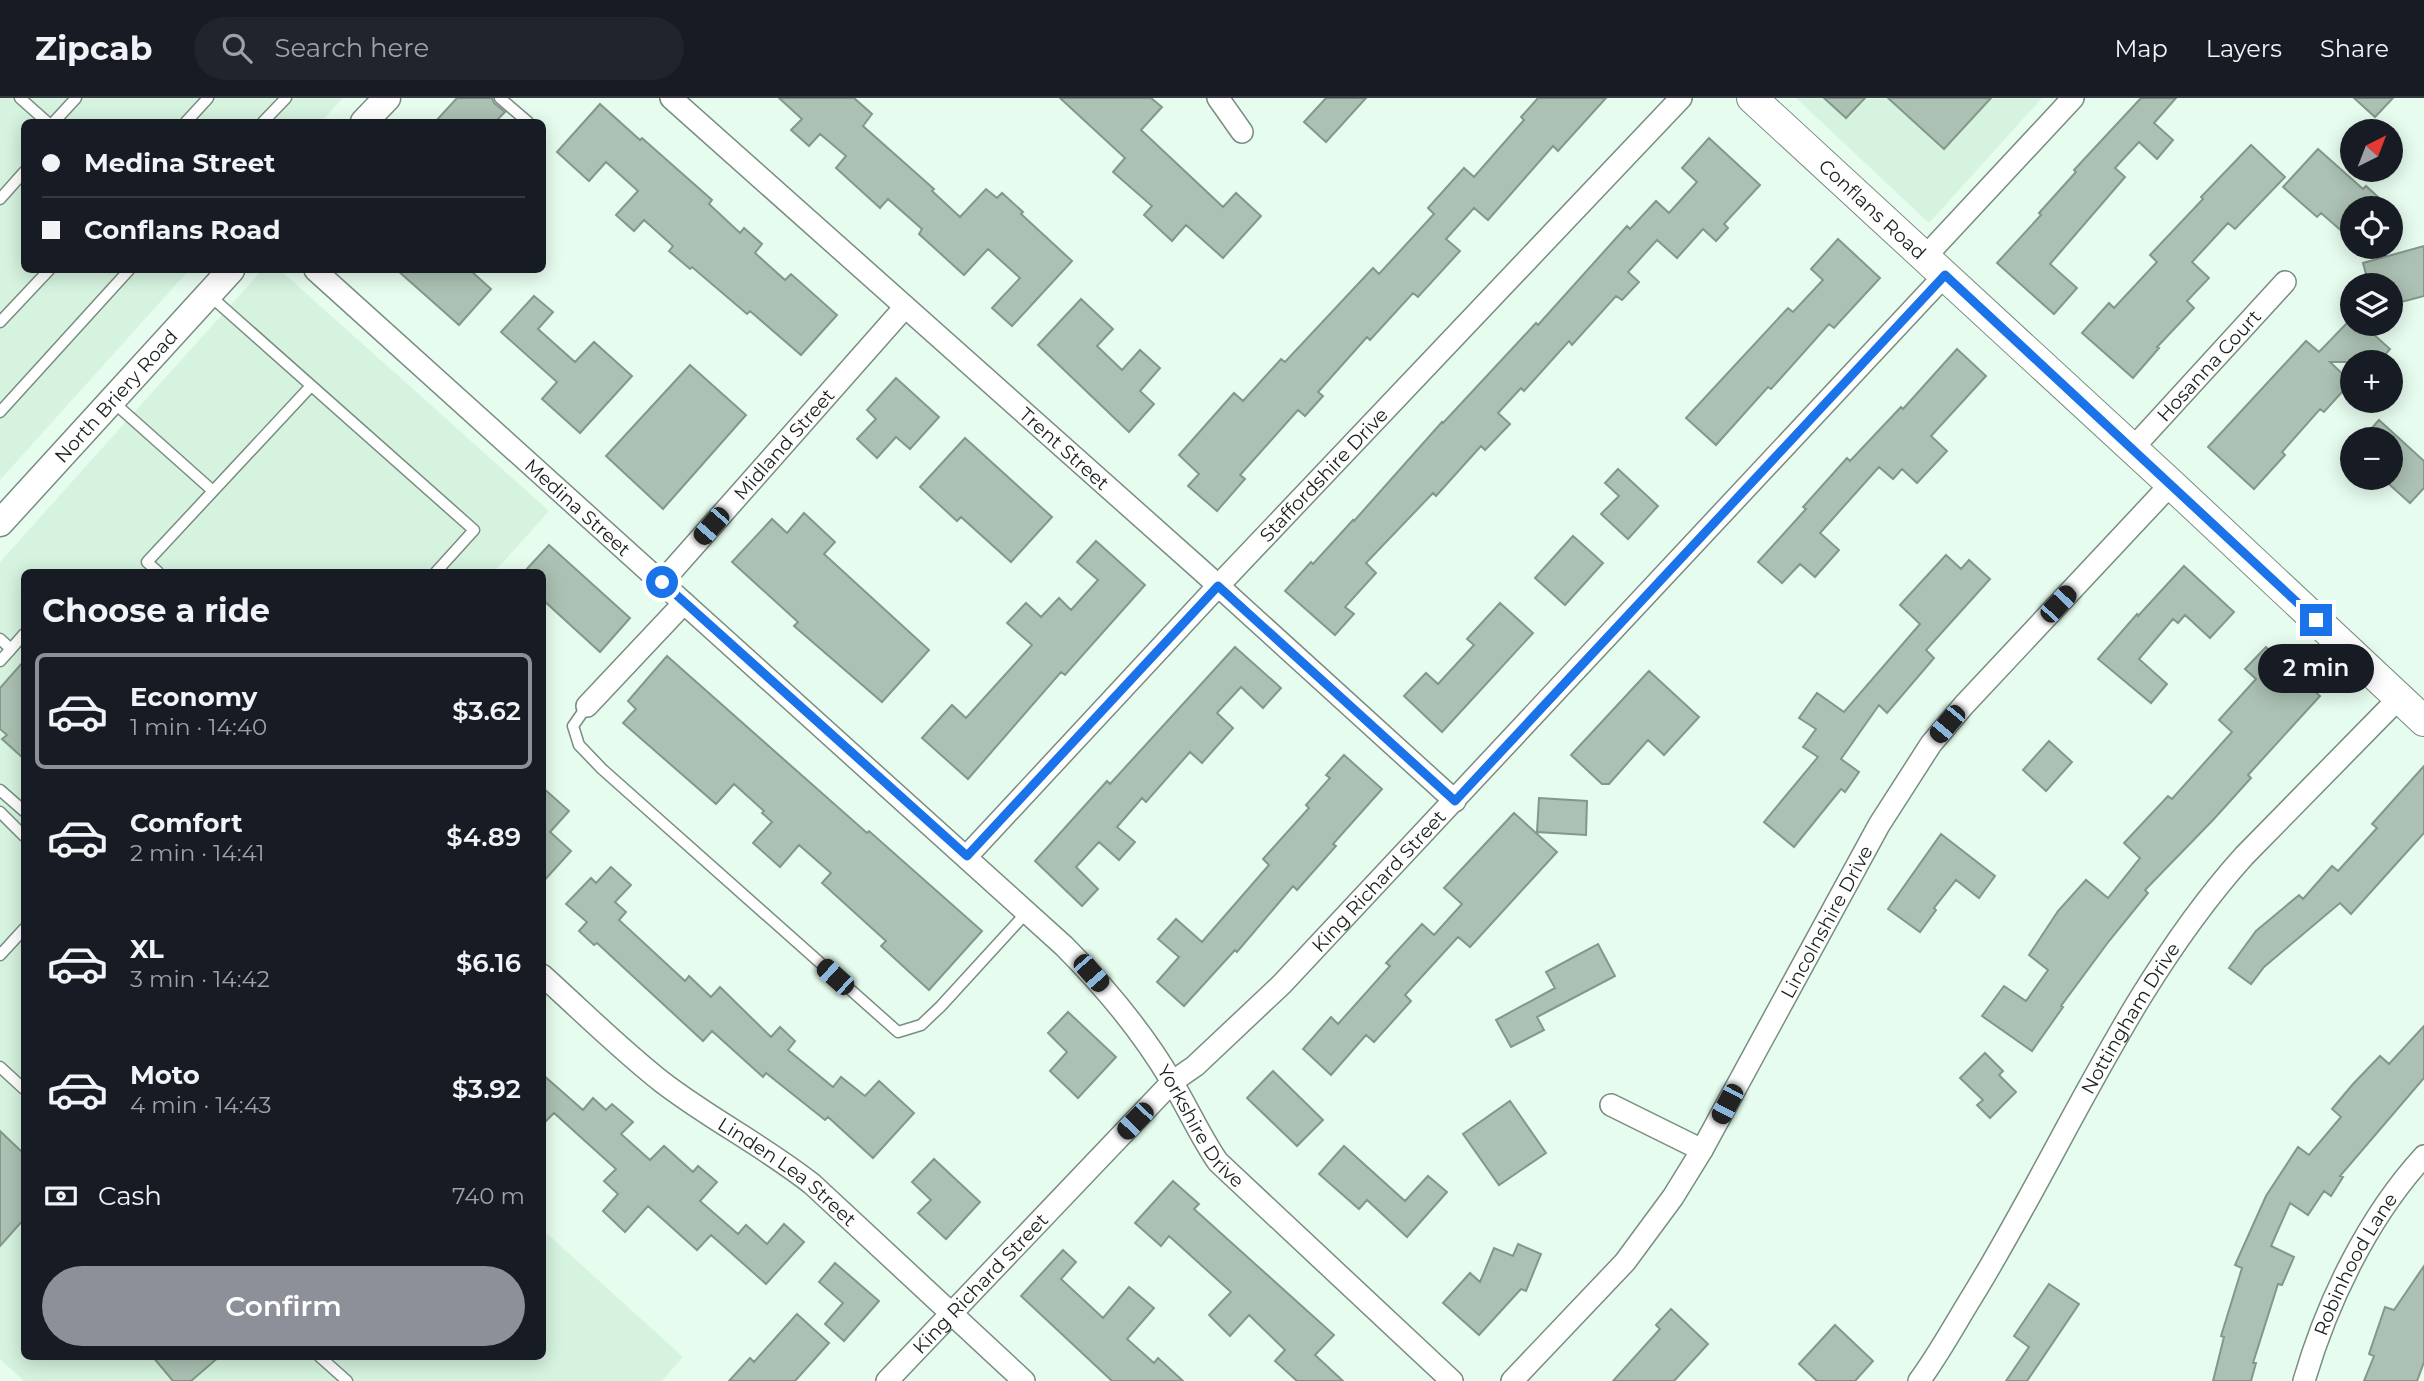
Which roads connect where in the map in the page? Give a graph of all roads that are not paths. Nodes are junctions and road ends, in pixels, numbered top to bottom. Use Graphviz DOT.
graph roads {
  1 [pos="20,98"];
  2 [pos="76,98"];
  3 [pos="208,98"];
  4 [pos="286,98"];
  5 [pos="387,98"];
  6 [pos="500,98"];
  7 [pos="671,98"];
  8 [pos="1218,98"];
  9 [pos="1681,98"];
  10 [pos="1752,98"];
  11 [pos="2073,98"];
  12 [pos="44,119"];
  13 [pos="57,119"];
  14 [pos="189,119"];
  15 [pos="266,119"];
  16 [pos="367,119"];
  17 [pos="524,119"];
  18 [pos="1242,132"];
  19 [pos="21,175"];
  20 [pos="0,199"];
  21 [pos="1935,266"];
  22 [pos="47,273"];
  23 [pos="126,273"];
  24 [pos="228,273"];
  25 [pos="318,273"];
  26 [pos="2285,282"];
  27 [pos="208,294"];
  28 [pos="905,307"];
  29 [pos="0,322"];
  30 [pos="311,386"];
  31 [pos="112,401"];
  32 [pos="0,412"];
  33 [pos="2133,448"];
  34 [pos="2171,484"];
  35 [pos="213,491"];
  36 [pos="0,523"];
  37 [pos="155,569"];
  38 [pos="439,569"];
  39 [pos="662,582"];
  40 [pos="1218,586"];
  41 [pos="684,603"];
  42 [pos="21,637"];
  43 [pos="0,639"];
  44 [pos="11,649"];
  45 [pos="0,661"];
  46 [pos="2399,698"];
  47 [pos="587,706"];
  48 [pos="2424,721"];
  49 [pos="0,790"];
  50 [pos="1455,801"];
  51 [pos="21,808"];
  52 [pos="0,812"];
  53 [pos="21,833"];
  54 [pos="967,856"];
  55 [pos="1027,912"];
  56 [pos="21,932"];
  57 [pos="0,955"];
  58 [pos="546,979"];
  59 [pos="0,1067"];
  60 [pos="1172,1082"];
  61 [pos="21,1086"];
  62 [pos="1611,1105"];
  63 [pos="1702,1150"];
  64 [pos="2424,1156"];
  65 [pos="951,1313"];
  66 [pos="323,1360"];
  67 [pos="346,1381"];
  68 [pos="887,1381"];
  69 [pos="1024,1381"];
  70 [pos="1452,1381"];
  71 [pos="1512,1381"];
  72 [pos="1919,1381"];
  73 [pos="2304,1381"];
  1 -- 12 [label="lane"];
  2 -- 13 [label="lane"];
  3 -- 14 [label="lane"];
  4 -- 15 [label="lane"];
  5 -- 16 [label="street"];
  6 -- 17 [label="lane"];
  7 -- 28 [label="street, Trent Street"];
  8 -- 18 [label="street"];
  9 -- 40 [label="street, Staffordshire Drive"];
  10 -- 21 [label="main road, Conflans Road"];
  11 -- 21 [label="street, King Richard Street"];
  19 -- 20 [label="lane"];
  21 -- 33 [label="main road, Conflans Road"];
  21 -- 50 [label="street, King Richard Street"];
  22 -- 29 [label="lane"];
  23 -- 32 [label="lane"];
  24 -- 27 [label="street, North Briery Road"];
  25 -- 39 [label="street, Medina Street"];
  26 -- 33 [label="street, Hosanna Court"];
  27 -- 30 [label="lane"];
  27 -- 31 [label="street, North Briery Road"];
  28 -- 39 [label="street, Midland Street"];
  28 -- 40 [label="street, Trent Street"];
  30 -- 35 [label="lane"];
  30 -- 38 [label="lane"];
  31 -- 35 [label="lane"];
  31 -- 36 [label="street, North Briery Road"];
  33 -- 34 [label="main road, Conflans Road"];
  34 -- 46 [label="main road, Conflans Road"];
  34 -- 63 [label="street, Lincolnshire Drive"];
  35 -- 37 [label="lane"];
  39 -- 41 [label="street, Medina Street"];
  40 -- 50 [label="street, Trent Street"];
  40 -- 54 [label="street, Staffordshire Drive"];
  41 -- 47 [label="street"];
  41 -- 54 [label="street, Medina Street"];
  42 -- 44 [label="lane"];
  43 -- 44 [label="lane"];
  44 -- 45 [label="lane"];
  46 -- 48 [label="main road, Conflans Road"];
  46 -- 72 [label="street, Nottingham Drive"];
  47 -- 55 [label="lane"];
  49 -- 51 [label="lane"];
  50 -- 60 [label="street, King Richard Street"];
  52 -- 53 [label="lane"];
  54 -- 55 [label="street, Yorkshire Drive"];
  55 -- 60 [label="street, Yorkshire Drive"];
  56 -- 57 [label="lane"];
  58 -- 65 [label="street, Linden Lea Street"];
  59 -- 61 [label="lane"];
  60 -- 65 [label="street, King Richard Street"];
  60 -- 70 [label="street, Yorkshire Drive"];
  62 -- 63 [label="street"];
  63 -- 71 [label="street, Lincolnshire Drive"];
  64 -- 73 [label="street, Robinhood Lane"];
  65 -- 68 [label="street, King Richard Street"];
  65 -- 69 [label="street, Linden Lea Street"];
  66 -- 67 [label="lane"];
}
